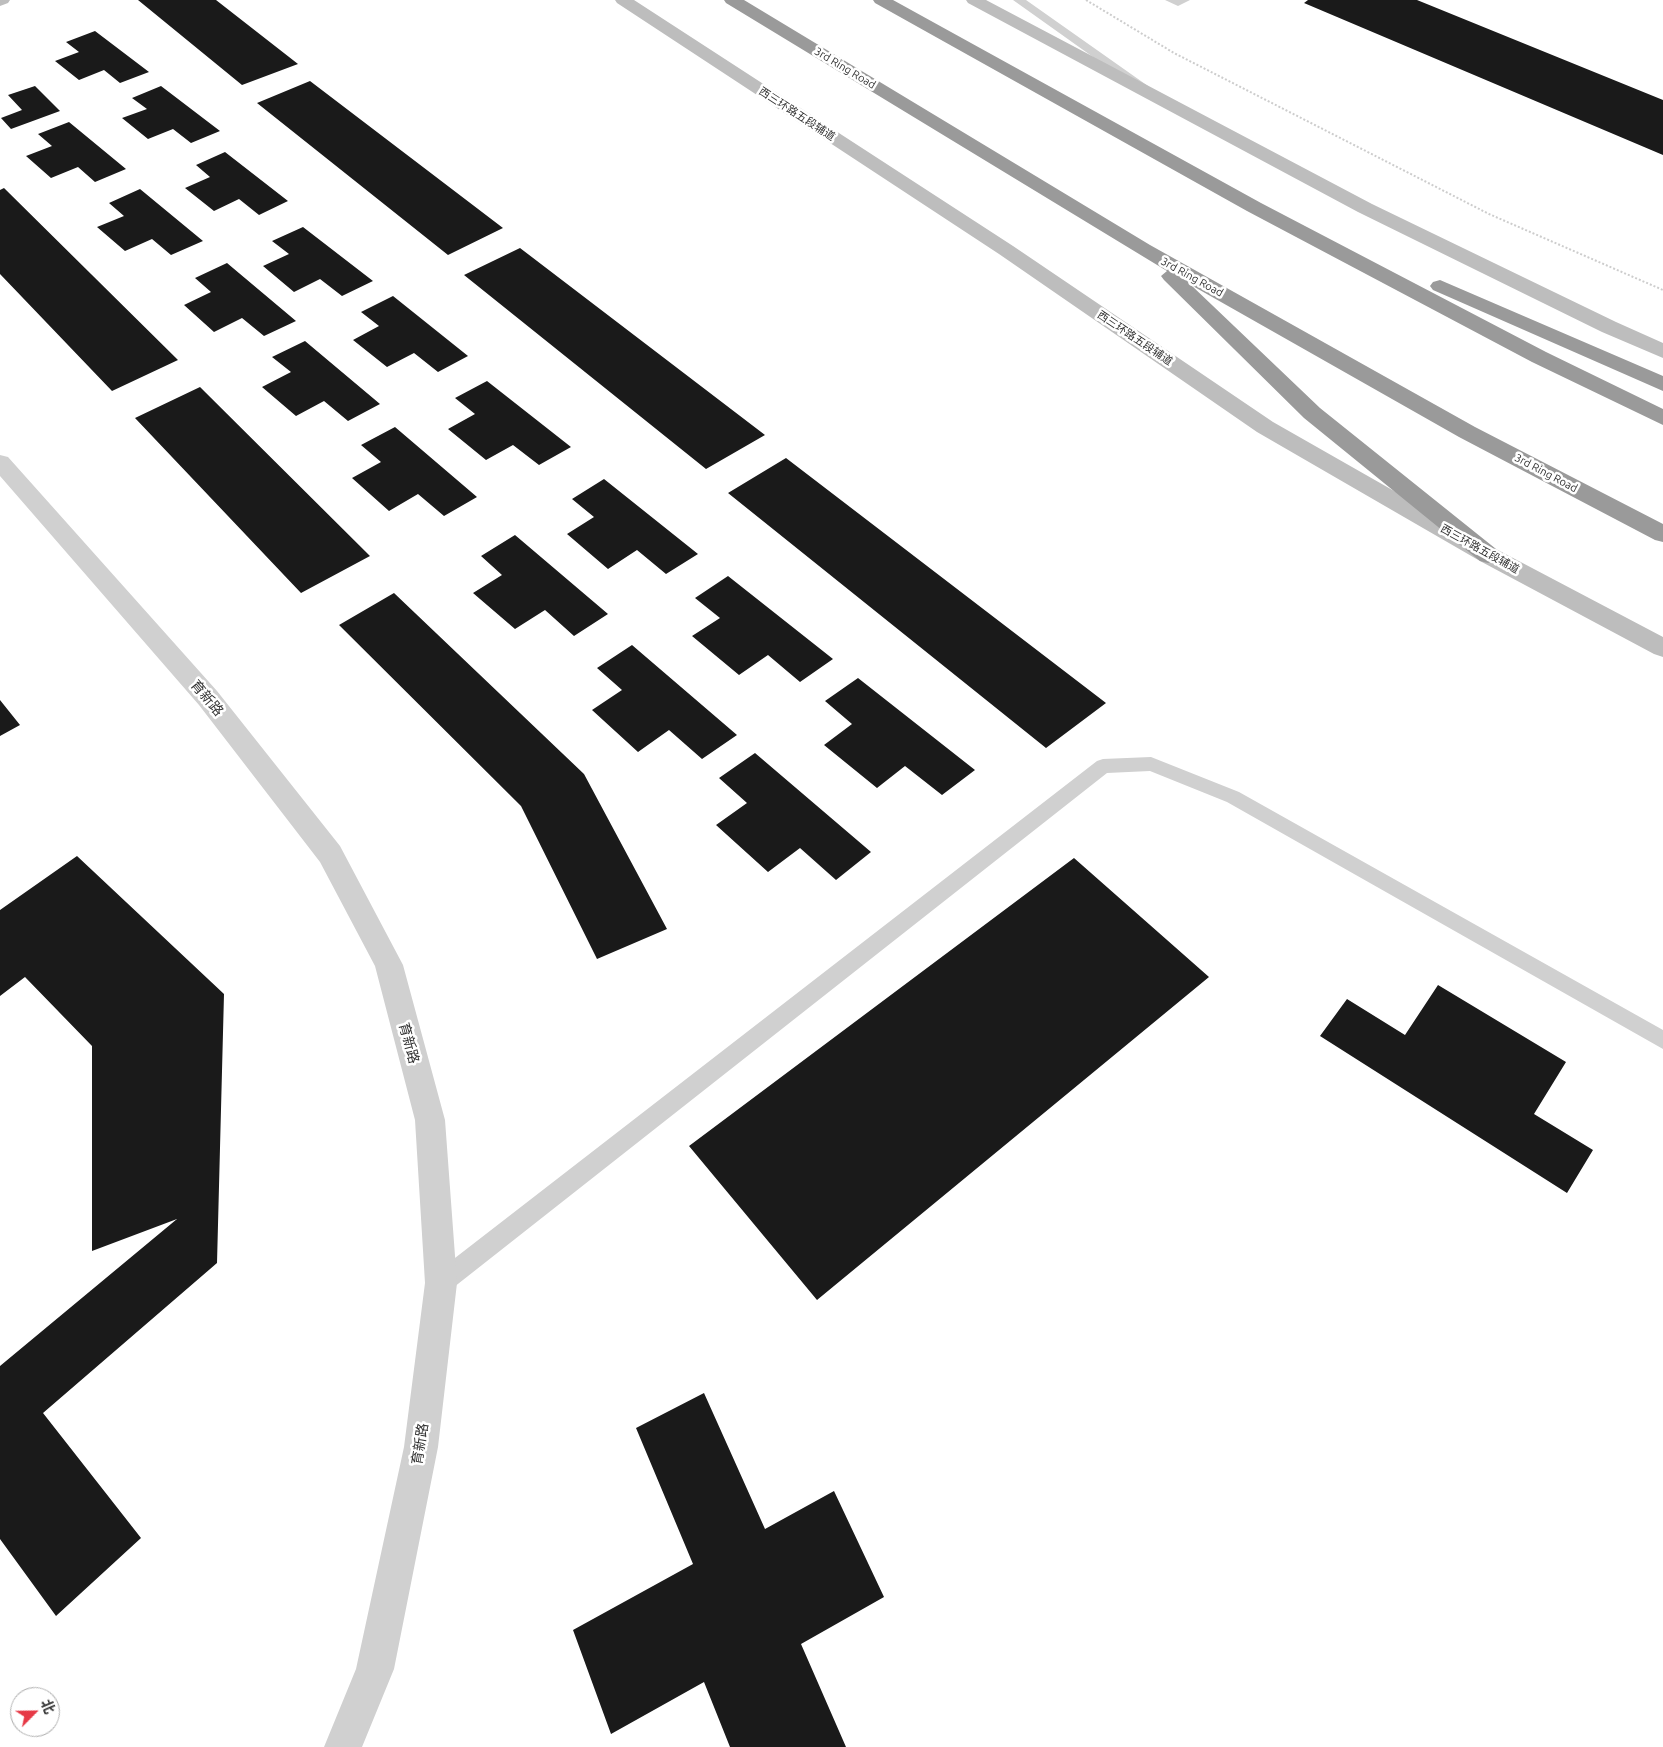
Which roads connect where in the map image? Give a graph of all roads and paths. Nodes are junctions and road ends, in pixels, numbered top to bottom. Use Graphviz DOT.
graph roads {
  1 [pos="623,0"];
  2 [pos="732,0"];
  3 [pos="881,0"];
  4 [pos="974,0"];
  5 [pos="1019,0"];
  6 [pos="1086,0"];
  7 [pos="1171,0"];
  8 [pos="1184,0"];
  9 [pos="1170,106"];
  10 [pos="1254,207"];
  11 [pos="1143,249"];
  12 [pos="1663,290"];
  13 [pos="1663,351"];
  14 [pos="1663,384"];
  15 [pos="1663,418"];
  16 [pos="0,462"];
  17 [pos="1663,534"];
  18 [pos="1488,555"];
  19 [pos="1663,648"];
  20 [pos="1663,1040"];
  21 [pos="441,1283"];
  22 [pos="343,1747"];
  1 -- 18 [label="main road, 西三环路五段辅道"];
  2 -- 11 [label="highway, 3rd Ring Road"];
  3 -- 10 [label="highway"];
  4 -- 9 [label="main road"];
  5 -- 9 [label="lane"];
  6 -- 12 [label="path"];
  7 -- 8 [label="lane"];
  9 -- 13 [label="main road"];
  10 -- 14 [label="highway"];
  10 -- 15 [label="highway"];
  11 -- 17 [label="highway, 3rd Ring Road"];
  11 -- 18 [label="highway"];
  16 -- 21 [label="street, 育新路"];
  18 -- 19 [label="main road, 西三环路五段辅道"];
  20 -- 21 [label="lane"];
  21 -- 22 [label="street, 育新路"];
}
